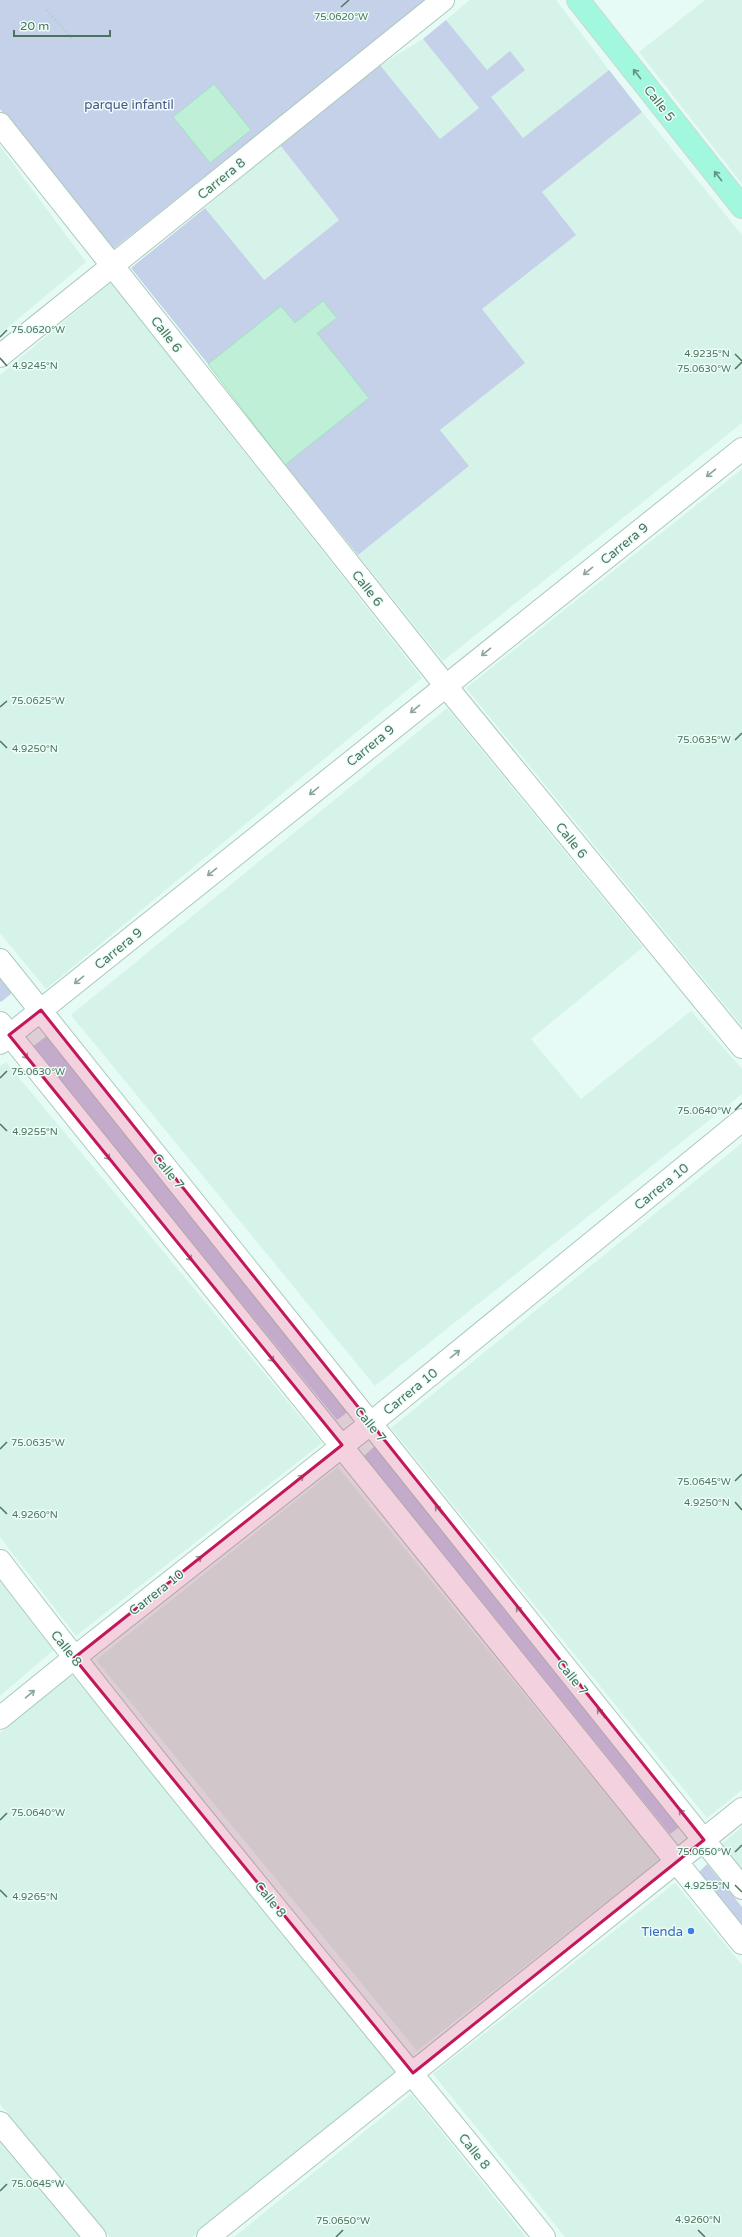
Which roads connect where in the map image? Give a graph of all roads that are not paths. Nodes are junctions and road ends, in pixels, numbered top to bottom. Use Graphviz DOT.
graph roads {
  1 [pos="443,0"];
  2 [pos="578,0"];
  3 [pos="0,124"];
  4 [pos="742,207"];
  5 [pos="112,265"];
  6 [pos="0,356"];
  7 [pos="742,449"];
  8 [pos="445,685"];
  9 [pos="0,960"];
  10 [pos="41,1010"];
  11 [pos="3,1034"];
  12 [pos="742,1047"];
  13 [pos="742,1120"];
  14 [pos="370,1424"];
  15 [pos="342,1445"];
  16 [pos="0,1561"];
  17 [pos="74,1658"];
  18 [pos="0,1718"];
  19 [pos="742,1809"];
  20 [pos="704,1840"];
  21 [pos="677,1862"];
  22 [pos="742,1888"];
  23 [pos="742,1943"];
  24 [pos="412,2073"];
  25 [pos="0,2123"];
  26 [pos="95,2237"];
  27 [pos="208,2237"];
  28 [pos="544,2237"];
  1 -- 5 [label="street, Carrera 8"];
  4 -- 2 [label="main road, Calle 5, one-way"];
  3 -- 5 [label="street, Calle 6"];
  5 -- 6 [label="street, Carrera 8"];
  5 -- 8 [label="street, Calle 6"];
  7 -- 8 [label="street, Carrera 9, one-way"];
  8 -- 10 [label="street, Carrera 9, one-way"];
  8 -- 12 [label="street, Calle 6"];
  9 -- 10 [label="street, Calle 7"];
  10 -- 11 [label="street, Carrera 9"];
  10 -- 14 [label="street, Calle 7"];
  11 -- 15 [label="street, one-way"];
  14 -- 13 [label="street, Carrera 10, one-way"];
  14 -- 15 [label="street, Carrera 10"];
  20 -- 14 [label="street, Calle 7, one-way"];
  17 -- 15 [label="street, Carrera 10, one-way"];
  15 -- 21 [label="street"];
  16 -- 17 [label="street, Calle 8"];
  18 -- 17 [label="street, Carrera 10, one-way"];
  17 -- 24 [label="street, Calle 8"];
  19 -- 20 [label="street"];
  20 -- 21 [label="street"];
  20 -- 22 [label="street, Calle 7"];
  21 -- 23 [label="street"];
  21 -- 24 [label="street"];
  24 -- 27 [label="street"];
  24 -- 28 [label="street, Calle 8"];
  25 -- 26 [label="street"];
}
